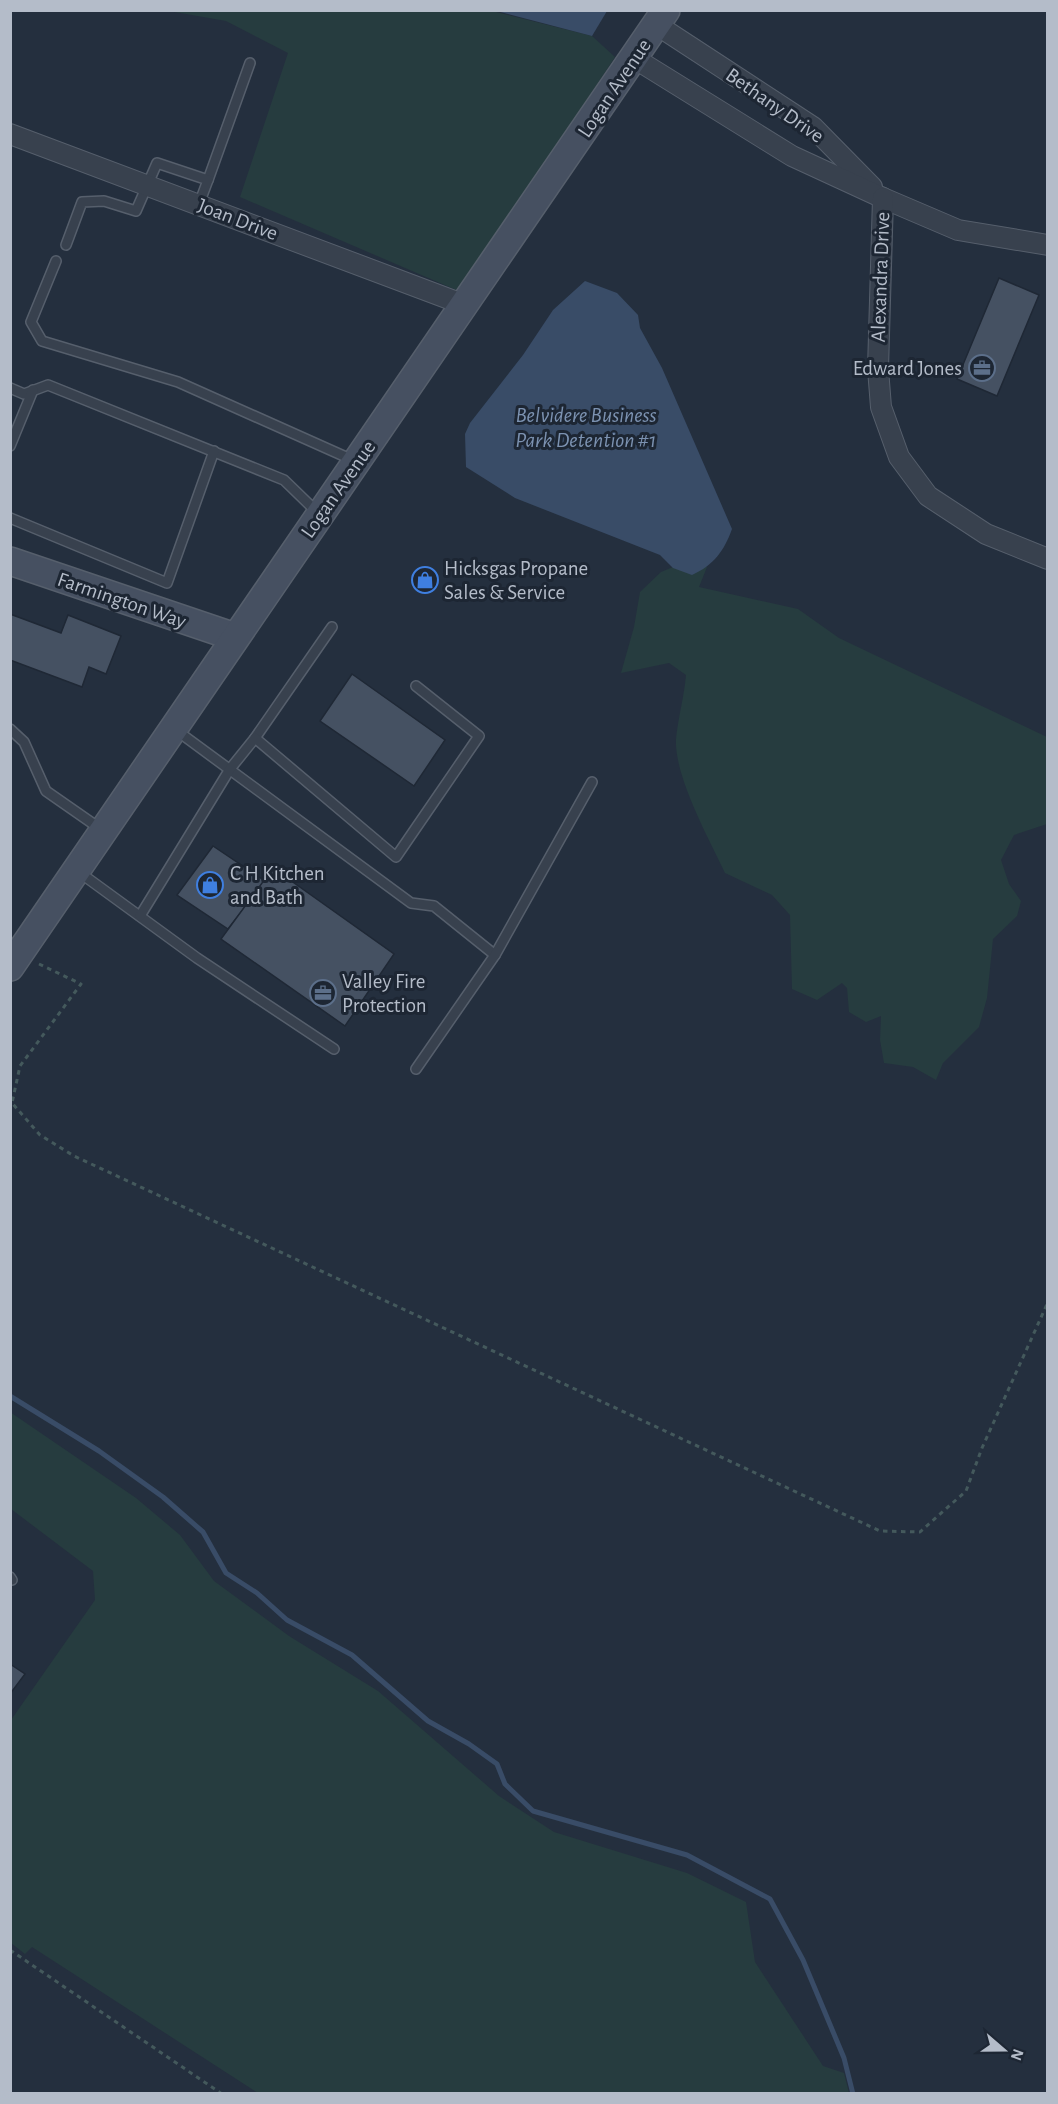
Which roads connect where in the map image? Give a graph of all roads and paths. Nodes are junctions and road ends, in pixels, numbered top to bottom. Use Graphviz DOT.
graph roads {
  1 [pos="662,18"];
  2 [pos="634,58"];
  3 [pos="250,63"];
  4 [pos="10,134"];
  5 [pos="208,180"];
  6 [pos="146,184"];
  7 [pos="883,198"];
  8 [pos="199,204"];
  9 [pos="1047,244"];
  10 [pos="66,245"];
  11 [pos="56,261"];
  12 [pos="465,305"];
  13 [pos="10,388"];
  14 [pos="33,390"];
  15 [pos="10,446"];
  16 [pos="214,451"];
  17 [pos="357,462"];
  18 [pos="320,514"];
  19 [pos="10,518"];
  20 [pos="1047,560"];
  21 [pos="10,561"];
  22 [pos="332,627"];
  23 [pos="235,637"];
  24 [pos="416,686"];
  25 [pos="174,728"];
  26 [pos="10,729"];
  27 [pos="255,738"];
  28 [pos="230,769"];
  29 [pos="592,782"];
  30 [pos="104,832"];
  31 [pos="77,871"];
  32 [pos="140,916"];
  33 [pos="495,955"];
  34 [pos="15,961"];
  35 [pos="334,1049"];
  36 [pos="416,1069"];
  37 [pos="1047,1302"];
  38 [pos="10,1950"];
  39 [pos="222,2094"];
  1 -- 2 [label="main road, Logan Avenue"];
  1 -- 7 [label="street, Bethany Drive"];
  2 -- 7 [label="street, Bethany Drive"];
  2 -- 12 [label="main road, Logan Avenue"];
  3 -- 5 [label="lane"];
  4 -- 6 [label="street, Joan Drive"];
  5 -- 6 [label="lane"];
  5 -- 8 [label="lane"];
  6 -- 8 [label="street, Joan Drive"];
  6 -- 10 [label="lane"];
  7 -- 9 [label="street, Bethany Drive"];
  7 -- 20 [label="street, Alexandra Drive"];
  8 -- 12 [label="street, Joan Drive"];
  11 -- 17 [label="lane"];
  12 -- 17 [label="main road, Logan Avenue"];
  13 -- 14 [label="lane"];
  14 -- 15 [label="lane"];
  14 -- 16 [label="lane"];
  16 -- 18 [label="lane"];
  16 -- 19 [label="lane"];
  17 -- 18 [label="main road, Logan Avenue"];
  18 -- 23 [label="main road, Logan Avenue"];
  21 -- 23 [label="main road, Farmington Way"];
  22 -- 27 [label="lane"];
  23 -- 25 [label="main road, Logan Avenue"];
  24 -- 27 [label="lane"];
  25 -- 28 [label="lane"];
  25 -- 30 [label="main road, Logan Avenue"];
  26 -- 30 [label="lane"];
  27 -- 28 [label="lane"];
  28 -- 32 [label="lane"];
  28 -- 33 [label="lane"];
  29 -- 33 [label="lane"];
  30 -- 31 [label="main road, Logan Avenue"];
  31 -- 32 [label="lane"];
  31 -- 34 [label="main road, Logan Avenue"];
  32 -- 35 [label="lane"];
  33 -- 36 [label="lane"];
  34 -- 37 [label="path"];
  38 -- 39 [label="path"];
}
